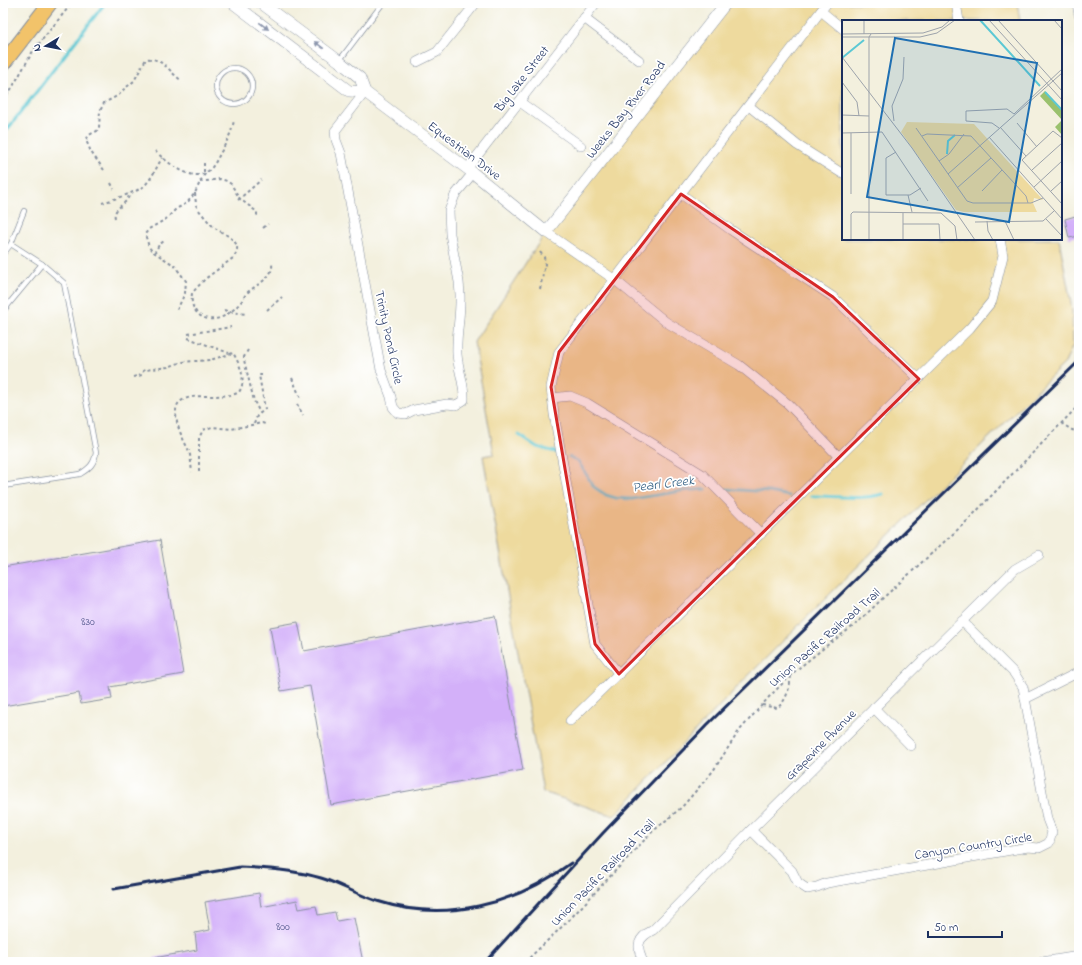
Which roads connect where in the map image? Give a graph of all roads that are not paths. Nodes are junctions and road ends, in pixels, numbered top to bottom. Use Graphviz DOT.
graph roads {
  1 [pos="50,3"];
  2 [pos="233,3"];
  3 [pos="261,3"];
  4 [pos="383,3"];
  5 [pos="476,3"];
  6 [pos="596,3"];
  7 [pos="726,3"];
  8 [pos="827,3"];
  9 [pos="956,3"];
  10 [pos="1077,3"];
  11 [pos="821,11"];
  12 [pos="1079,15"];
  13 [pos="584,18"];
  14 [pos="959,20"];
  15 [pos="842,28"];
  16 [pos="639,60"];
  17 [pos="339,61"];
  18 [pos="417,62"];
  19 [pos="3,64"];
  20 [pos="217,92"];
  21 [pos="365,92"];
  22 [pos="520,102"];
  23 [pos="749,106"];
  24 [pos="581,146"];
  25 [pos="470,171"];
  26 [pos="842,173"];
  27 [pos="682,194"];
  28 [pos="24,211"];
  29 [pos="546,232"];
  30 [pos="1000,240"];
  31 [pos="10,244"];
  32 [pos="3,254"];
  33 [pos="42,264"];
  34 [pos="615,280"];
  35 [pos="3,311"];
  36 [pos="919,379"];
  37 [pos="552,398"];
  38 [pos="840,457"];
  39 [pos="3,486"];
  40 [pos="761,534"];
  41 [pos="1039,555"];
  42 [pos="962,621"];
  43 [pos="1079,672"];
  44 [pos="618,674"];
  45 [pos="1025,699"];
  46 [pos="874,708"];
  47 [pos="570,721"];
  48 [pos="911,746"];
  49 [pos="751,830"];
  50 [pos="1079,956"];
  51 [pos="643,962"];
  52 [pos="1042,962"];
  1 -- 19 [label="main road"];
  2 -- 21 [label="street, Equestrian Drive, one-way"];
  17 -- 3 [label="street, Equestrian Drive, one-way"];
  4 -- 17 [label="lane"];
  5 -- 18 [label="street"];
  6 -- 13 [label="street, Big Lake Street"];
  7 -- 29 [label="street, Weeks Bay River Road"];
  8 -- 11 [label="street"];
  9 -- 14 [label="street"];
  10 -- 12 [label="street"];
  11 -- 15 [label="street"];
  11 -- 23 [label="street"];
  13 -- 16 [label="street"];
  13 -- 22 [label="street, Big Lake Street"];
  17 -- 21 [label="street, Equestrian Drive"];
  20 -- 20 [label="lane"];
  21 -- 25 [label="street, Equestrian Drive"];
  21 -- 25 [label="street, Trinity Pond Circle"];
  22 -- 24 [label="street"];
  22 -- 25 [label="street, Big Lake Street"];
  23 -- 26 [label="street"];
  23 -- 27 [label="street"];
  25 -- 29 [label="street, Equestrian Drive"];
  27 -- 34 [label="street"];
  27 -- 36 [label="street"];
  28 -- 31 [label="lane"];
  29 -- 34 [label="street"];
  30 -- 36 [label="street"];
  31 -- 32 [label="lane"];
  31 -- 33 [label="lane"];
  33 -- 35 [label="lane"];
  33 -- 39 [label="lane"];
  34 -- 37 [label="street"];
  34 -- 38 [label="street"];
  36 -- 38 [label="street"];
  37 -- 40 [label="street"];
  37 -- 44 [label="street"];
  38 -- 40 [label="street"];
  40 -- 44 [label="street"];
  41 -- 42 [label="street, Grapevine Avenue"];
  42 -- 45 [label="street, Canyon Country Circle"];
  42 -- 46 [label="street, Grapevine Avenue"];
  43 -- 45 [label="street"];
  44 -- 47 [label="street"];
  45 -- 49 [label="street, Canyon Country Circle"];
  46 -- 48 [label="street"];
  46 -- 49 [label="street, Grapevine Avenue"];
  49 -- 51 [label="street, Grapevine Avenue"];
  50 -- 52 [label="street"];
}
